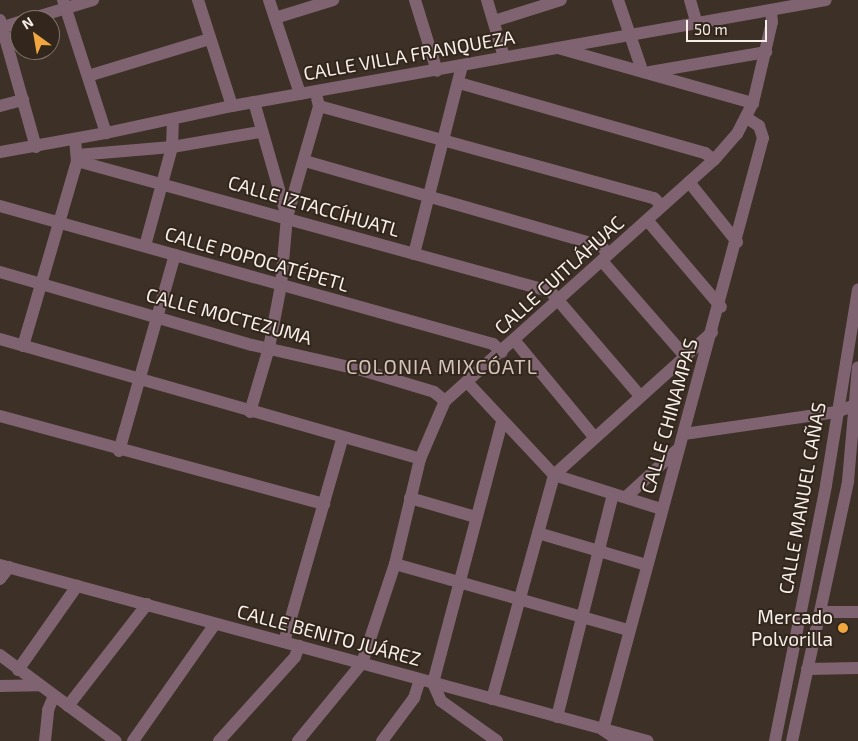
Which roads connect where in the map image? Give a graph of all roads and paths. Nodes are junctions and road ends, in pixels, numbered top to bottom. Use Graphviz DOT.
graph roads {
  1 [pos="93,0"];
  2 [pos="198,0"];
  3 [pos="269,0"];
  4 [pos="333,0"];
  5 [pos="414,0"];
  6 [pos="487,0"];
  7 [pos="561,0"];
  8 [pos="618,0"];
  9 [pos="690,0"];
  10 [pos="825,0"];
  11 [pos="64,4"];
  12 [pos="50,10"];
  13 [pos="771,12"];
  14 [pos="275,18"];
  15 [pos="494,21"];
  16 [pos="1,25"];
  17 [pos="697,25"];
  18 [pos="629,37"];
  19 [pos="210,39"];
  20 [pos="558,48"];
  21 [pos="766,52"];
  22 [pos="504,57"];
  23 [pos="462,66"];
  24 [pos="437,71"];
  25 [pos="646,71"];
  26 [pos="88,76"];
  27 [pos="459,84"];
  28 [pos="315,90"];
  29 [pos="300,94"];
  30 [pos="23,100"];
  31 [pos="254,102"];
  32 [pos="753,103"];
  33 [pos="0,106"];
  34 [pos="232,106"];
  35 [pos="319,106"];
  36 [pos="747,118"];
  37 [pos="173,120"];
  38 [pos="260,132"];
  39 [pos="106,133"];
  40 [pos="75,139"];
  41 [pos="445,142"];
  42 [pos="36,147"];
  43 [pos="172,147"];
  44 [pos="0,152"];
  45 [pos="77,158"];
  46 [pos="714,160"];
  47 [pos="305,161"];
  48 [pos="689,182"];
  49 [pos="162,184"];
  50 [pos="429,198"];
  51 [pos="0,206"];
  52 [pos="662,206"];
  53 [pos="287,217"];
  54 [pos="647,220"];
  55 [pos="58,223"];
  56 [pos="737,242"];
  57 [pos="145,246"];
  58 [pos="414,254"];
  59 [pos="175,256"];
  60 [pos="606,257"];
  61 [pos="0,272"];
  62 [pos="43,284"];
  63 [pos="281,285"];
  64 [pos="858,290"];
  65 [pos="560,301"];
  66 [pos="721,307"];
  67 [pos="158,316"];
  68 [pos="712,332"];
  69 [pos="0,339"];
  70 [pos="515,341"];
  71 [pos="23,346"];
  72 [pos="269,348"];
  73 [pos="502,352"];
  74 [pos="685,356"];
  75 [pos="858,368"];
  76 [pos="139,379"];
  77 [pos="857,381"];
  78 [pos="467,382"];
  79 [pos="640,396"];
  80 [pos="445,401"];
  81 [pos="855,404"];
  82 [pos="250,412"];
  83 [pos="836,412"];
  84 [pos="0,416"];
  85 [pos="502,421"];
  86 [pos="684,434"];
  87 [pos="594,437"];
  88 [pos="342,440"];
  89 [pos="677,450"];
  90 [pos="119,451"];
  91 [pos="420,459"];
  92 [pos="554,475"];
  93 [pos="620,496"];
  94 [pos="410,498"];
  95 [pos="324,504"];
  96 [pos="661,509"];
  97 [pos="476,517"];
  98 [pos="538,533"];
  99 [pos="598,552"];
  100 [pos="395,564"];
  101 [pos="646,565"];
  102 [pos="4,566"];
  103 [pos="0,578"];
  104 [pos="458,582"];
  105 [pos="77,586"];
  106 [pos="520,599"];
  107 [pos="147,604"];
  108 [pos="823,612"];
  109 [pos="858,612"];
  110 [pos="580,618"];
  111 [pos="215,624"];
  112 [pos="629,630"];
  113 [pos="284,642"];
  114 [pos="299,646"];
  115 [pos="0,655"];
  116 [pos="362,664"];
  117 [pos="858,668"];
  118 [pos="807,669"];
  119 [pos="18,670"];
  120 [pos="426,681"];
  121 [pos="40,685"];
  122 [pos="0,686"];
  123 [pos="54,696"];
  124 [pos="492,699"];
  125 [pos="68,706"];
  126 [pos="556,717"];
  127 [pos="603,730"];
  128 [pos="385,740"];
  129 [pos="45,741"];
  130 [pos="116,741"];
  131 [pos="133,741"];
  132 [pos="219,741"];
  133 [pos="298,741"];
  134 [pos="497,741"];
  135 [pos="618,741"];
  136 [pos="648,741"];
  137 [pos="776,741"];
  138 [pos="792,741"];
  1 -- 11 [label="street"];
  2 -- 19 [label="street"];
  3 -- 14 [label="street"];
  4 -- 14 [label="street"];
  5 -- 24 [label="street"];
  6 -- 15 [label="street"];
  7 -- 15 [label="street"];
  8 -- 18 [label="street"];
  9 -- 17 [label="street"];
  10 -- 13 [label="street, CALLE VILLA FRANQUEZA"];
  11 -- 12 [label="street"];
  11 -- 26 [label="street"];
  13 -- 17 [label="street, CALLE VILLA FRANQUEZA"];
  13 -- 21 [label="street, CALLE CUITLÁHUAC"];
  14 -- 29 [label="street"];
  15 -- 22 [label="street"];
  16 -- 30 [label="street"];
  17 -- 18 [label="street, CALLE VILLA FRANQUEZA"];
  18 -- 20 [label="street, CALLE VILLA FRANQUEZA"];
  18 -- 25 [label="street"];
  19 -- 26 [label="street"];
  19 -- 34 [label="street"];
  20 -- 22 [label="street, CALLE VILLA FRANQUEZA"];
  20 -- 25 [label="street"];
  21 -- 25 [label="street"];
  21 -- 32 [label="street, CALLE CUITLÁHUAC"];
  22 -- 23 [label="street, CALLE VILLA FRANQUEZA"];
  23 -- 24 [label="street, CALLE VILLA FRANQUEZA"];
  23 -- 27 [label="street"];
  24 -- 28 [label="street, CALLE VILLA FRANQUEZA"];
  25 -- 32 [label="street"];
  26 -- 39 [label="street"];
  27 -- 41 [label="street"];
  27 -- 46 [label="street"];
  28 -- 29 [label="street, CALLE VILLA FRANQUEZA"];
  28 -- 35 [label="street"];
  29 -- 31 [label="street, CALLE VILLA FRANQUEZA"];
  30 -- 33 [label="street"];
  30 -- 42 [label="street"];
  31 -- 34 [label="street, CALLE VILLA FRANQUEZA"];
  31 -- 38 [label="street"];
  32 -- 36 [label="street, CALLE CUITLÁHUAC"];
  34 -- 37 [label="street, CALLE VILLA FRANQUEZA"];
  35 -- 41 [label="street"];
  35 -- 47 [label="street"];
  36 -- 46 [label="street, CALLE CUITLÁHUAC"];
  36 -- 56 [label="street, CALLE CHINAMPAS"];
  37 -- 39 [label="street, CALLE VILLA FRANQUEZA"];
  37 -- 43 [label="street"];
  38 -- 43 [label="street"];
  38 -- 53 [label="street"];
  39 -- 40 [label="street, CALLE VILLA FRANQUEZA"];
  40 -- 42 [label="street, CALLE VILLA FRANQUEZA"];
  40 -- 45 [label="street"];
  41 -- 50 [label="street"];
  41 -- 52 [label="street"];
  42 -- 44 [label="street, CALLE VILLA FRANQUEZA"];
  43 -- 45 [label="street"];
  43 -- 49 [label="street"];
  45 -- 49 [label="street, CALLE IZTACCÍHUATL"];
  45 -- 55 [label="street"];
  46 -- 48 [label="street, CALLE CUITLÁHUAC"];
  47 -- 50 [label="street"];
  47 -- 53 [label="street"];
  48 -- 52 [label="street, CALLE CUITLÁHUAC"];
  48 -- 56 [label="street"];
  49 -- 53 [label="street, CALLE IZTACCÍHUATL"];
  49 -- 57 [label="street"];
  50 -- 58 [label="street"];
  50 -- 60 [label="street"];
  51 -- 55 [label="street, CALLE POPOCATÉPETL"];
  52 -- 54 [label="street, CALLE CUITLÁHUAC"];
  53 -- 58 [label="street, CALLE IZTACCÍHUATL"];
  53 -- 63 [label="street"];
  54 -- 60 [label="street, CALLE CUITLÁHUAC"];
  54 -- 66 [label="street"];
  55 -- 57 [label="street, CALLE POPOCATÉPETL"];
  55 -- 62 [label="street"];
  56 -- 66 [label="street, CALLE CHINAMPAS"];
  57 -- 59 [label="street, CALLE POPOCATÉPETL"];
  58 -- 65 [label="street, CALLE IZTACCÍHUATL"];
  59 -- 63 [label="street, CALLE POPOCATÉPETL"];
  59 -- 67 [label="street"];
  60 -- 65 [label="street, CALLE CUITLÁHUAC"];
  60 -- 74 [label="street"];
  61 -- 62 [label="street, CALLE MOCTEZUMA"];
  62 -- 67 [label="street, CALLE MOCTEZUMA"];
  62 -- 71 [label="street"];
  63 -- 72 [label="street"];
  63 -- 73 [label="street, CALLE POPOCATÉPETL"];
  64 -- 83 [label="street, CALLE MANUEL CAÑAS"];
  65 -- 70 [label="street, CALLE CUITLÁHUAC"];
  65 -- 79 [label="street, CALLE IZTACCÍHUATL"];
  66 -- 68 [label="street, CALLE CHINAMPAS"];
  67 -- 72 [label="street, CALLE MOCTEZUMA"];
  67 -- 76 [label="street"];
  68 -- 74 [label="street"];
  68 -- 86 [label="street, CALLE CHINAMPAS"];
  69 -- 71 [label="street"];
  70 -- 73 [label="street, CALLE CUITLÁHUAC"];
  70 -- 87 [label="street"];
  71 -- 76 [label="street"];
  72 -- 80 [label="street, CALLE MOCTEZUMA"];
  72 -- 82 [label="street"];
  73 -- 78 [label="street, CALLE CUITLÁHUAC"];
  74 -- 79 [label="street"];
  75 -- 77 [label="street, CALLE MANUEL CAÑAS"];
  76 -- 82 [label="street"];
  76 -- 90 [label="street"];
  77 -- 81 [label="street, CALLE MANUEL CAÑAS"];
  78 -- 80 [label="street, CALLE CUITLÁHUAC"];
  78 -- 85 [label="street"];
  79 -- 87 [label="street"];
  80 -- 91 [label="street, CALLE CUITLÁHUAC"];
  81 -- 83 [label="street"];
  81 -- 108 [label="street, CALLE MANUEL CAÑAS"];
  82 -- 88 [label="street"];
  83 -- 86 [label="street"];
  83 -- 137 [label="street, CALLE MANUEL CAÑAS"];
  84 -- 90 [label="street"];
  85 -- 92 [label="street"];
  85 -- 97 [label="street"];
  86 -- 89 [label="street, CALLE CHINAMPAS"];
  87 -- 92 [label="street"];
  88 -- 91 [label="street"];
  88 -- 95 [label="street"];
  89 -- 93 [label="street"];
  89 -- 96 [label="street, CALLE CHINAMPAS"];
  90 -- 95 [label="street"];
  91 -- 94 [label="street, CALLE CUITLÁHUAC"];
  92 -- 93 [label="street"];
  92 -- 98 [label="street"];
  93 -- 96 [label="street"];
  93 -- 99 [label="street"];
  94 -- 97 [label="street"];
  94 -- 100 [label="street, CALLE CUITLÁHUAC"];
  95 -- 113 [label="street"];
  96 -- 101 [label="street, CALLE CHINAMPAS"];
  97 -- 104 [label="street"];
  98 -- 99 [label="street"];
  98 -- 106 [label="street"];
  99 -- 101 [label="street"];
  99 -- 110 [label="street"];
  100 -- 104 [label="street"];
  100 -- 116 [label="street, CALLE CUITLÁHUAC"];
  101 -- 112 [label="street, CALLE CHINAMPAS"];
  102 -- 103 [label="street"];
  102 -- 105 [label="street, CALLE BENITO JUÁREZ"];
  104 -- 106 [label="street"];
  104 -- 120 [label="street"];
  105 -- 107 [label="street, CALLE BENITO JUÁREZ"];
  105 -- 119 [label="street"];
  106 -- 110 [label="street"];
  106 -- 124 [label="street"];
  107 -- 111 [label="street, CALLE BENITO JUÁREZ"];
  107 -- 125 [label="street"];
  108 -- 109 [label="street"];
  108 -- 118 [label="street, CALLE MANUEL CAÑAS"];
  110 -- 112 [label="street"];
  110 -- 126 [label="street"];
  111 -- 113 [label="street, CALLE BENITO JUÁREZ"];
  111 -- 131 [label="street"];
  112 -- 127 [label="street, CALLE CHINAMPAS"];
  113 -- 114 [label="street, CALLE BENITO JUÁREZ"];
  114 -- 116 [label="street, CALLE BENITO JUÁREZ"];
  114 -- 132 [label="street"];
  115 -- 119 [label="street"];
  116 -- 120 [label="street, CALLE BENITO JUÁREZ"];
  116 -- 133 [label="street"];
  117 -- 118 [label="street"];
  118 -- 138 [label="street, CALLE MANUEL CAÑAS"];
  119 -- 121 [label="street"];
  120 -- 124 [label="street, CALLE BENITO JUÁREZ"];
  120 -- 128 [label="street"];
  120 -- 134 [label="street"];
  121 -- 122 [label="street"];
  121 -- 123 [label="street"];
  123 -- 125 [label="street"];
  123 -- 129 [label="street"];
  124 -- 126 [label="street, CALLE BENITO JUÁREZ"];
  125 -- 130 [label="street"];
  126 -- 127 [label="street, CALLE BENITO JUÁREZ"];
  127 -- 135 [label="street"];
  127 -- 136 [label="street, CALLE BENITO JUÁREZ"];
}
